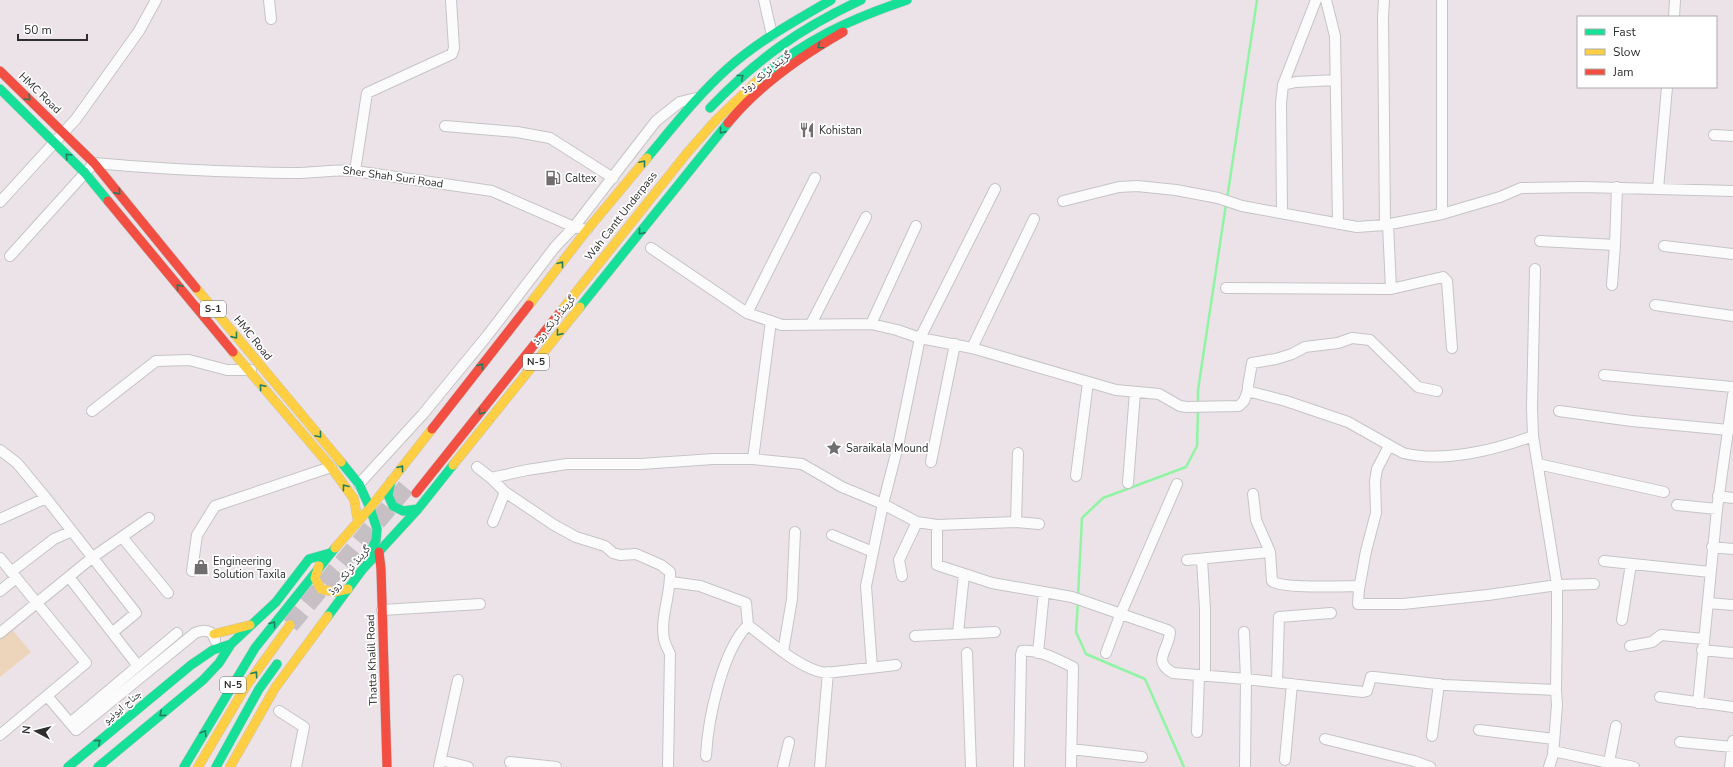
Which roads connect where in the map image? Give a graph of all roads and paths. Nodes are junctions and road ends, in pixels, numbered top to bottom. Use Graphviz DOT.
graph roads {
  1 [pos="156,0"];
  2 [pos="269,0"];
  3 [pos="451,0"];
  4 [pos="764,0"];
  5 [pos="832,0"];
  6 [pos="861,0"];
  7 [pos="907,0"];
  8 [pos="1316,0"];
  9 [pos="1326,0"];
  10 [pos="1384,0"];
  11 [pos="1442,0"];
  12 [pos="1675,0"];
  13 [pos="890,5"];
  14 [pos="1674,16"];
  15 [pos="271,19"];
  16 [pos="772,35"];
  17 [pos="0,71"];
  18 [pos="1336,80"];
  19 [pos="1283,85"];
  20 [pos="1667,88"];
  21 [pos="1,91"];
  22 [pos="698,97"];
  23 [pos="704,114"];
  24 [pos="445,126"];
  25 [pos="63,132"];
  26 [pos="1714,135"];
  27 [pos="1733,136"];
  28 [pos="54,142"];
  29 [pos="94,163"];
  30 [pos="355,171"];
  31 [pos="85,173"];
  32 [pos="613,178"];
  33 [pos="815,178"];
  34 [pos="1616,188"];
  35 [pos="995,189"];
  36 [pos="1658,189"];
  37 [pos="1733,191"];
  38 [pos="1063,201"];
  39 [pos="0,202"];
  40 [pos="1282,213"];
  41 [pos="1442,214"];
  42 [pos="866,217"];
  43 [pos="1034,219"];
  44 [pos="1338,224"];
  45 [pos="1386,224"];
  46 [pos="916,226"];
  47 [pos="574,227"];
  48 [pos="587,230"];
  49 [pos="1540,241"];
  50 [pos="1615,244"];
  51 [pos="1664,246"];
  52 [pos="651,248"];
  53 [pos="1733,254"];
  54 [pos="10,256"];
  55 [pos="1535,269"];
  56 [pos="1612,285"];
  57 [pos="1226,288"];
  58 [pos="1391,288"];
  59 [pos="1655,305"];
  60 [pos="747,313"];
  61 [pos="1733,316"];
  62 [pos="771,322"];
  63 [pos="811,324"];
  64 [pos="871,324"];
  65 [pos="920,338"];
  66 [pos="955,344"];
  67 [pos="972,348"];
  68 [pos="1452,348"];
  69 [pos="259,365"];
  70 [pos="249,371"];
  71 [pos="1604,375"];
  72 [pos="1088,382"];
  73 [pos="1733,387"];
  74 [pos="1248,390"];
  75 [pos="1437,391"];
  76 [pos="1135,392"];
  77 [pos="1733,395"];
  78 [pos="92,410"];
  79 [pos="1559,411"];
  80 [pos="423,414"];
  81 [pos="433,427"];
  82 [pos="1729,430"];
  83 [pos="1533,436"];
  84 [pos="1729,444"];
  85 [pos="1389,446"];
  86 [pos="0,450"];
  87 [pos="1018,453"];
  88 [pos="754,459"];
  89 [pos="931,462"];
  90 [pos="1538,464"];
  91 [pos="331,467"];
  92 [pos="477,467"];
  93 [pos="1076,476"];
  94 [pos="491,478"];
  95 [pos="392,480"];
  96 [pos="1128,482"];
  97 [pos="359,484"];
  98 [pos="1177,484"];
  99 [pos="505,492"];
  100 [pos="1664,492"];
  101 [pos="416,493"];
  102 [pos="1253,494"];
  103 [pos="1718,496"];
  104 [pos="46,498"];
  105 [pos="1733,498"];
  106 [pos="883,504"];
  107 [pos="1677,505"];
  108 [pos="370,508"];
  109 [pos="418,508"];
  110 [pos="1717,509"];
  111 [pos="149,518"];
  112 [pos="0,519"];
  113 [pos="493,522"];
  114 [pos="917,522"];
  115 [pos="1016,522"];
  116 [pos="1039,524"];
  117 [pos="355,525"];
  118 [pos="937,525"];
  119 [pos="72,531"];
  120 [pos="795,532"];
  121 [pos="832,535"];
  122 [pos="122,537"];
  123 [pos="376,540"];
  124 [pos="1712,547"];
  125 [pos="1733,549"];
  126 [pos="379,552"];
  127 [pos="873,552"];
  128 [pos="1270,552"];
  129 [pos="330,553"];
  130 [pos="93,557"];
  131 [pos="0,558"];
  132 [pos="1202,559"];
  133 [pos="1187,560"];
  134 [pos="1604,561"];
  135 [pos="1630,564"];
  136 [pos="319,566"];
  137 [pos="362,570"];
  138 [pos="192,571"];
  139 [pos="1710,572"];
  140 [pos="964,574"];
  141 [pos="14,575"];
  142 [pos="902,576"];
  143 [pos="69,577"];
  144 [pos="671,582"];
  145 [pos="1594,584"];
  146 [pos="1557,585"];
  147 [pos="1359,586"];
  148 [pos="348,589"];
  149 [pos="0,592"];
  150 [pos="1044,592"];
  151 [pos="168,593"];
  152 [pos="1708,602"];
  153 [pos="36,603"];
  154 [pos="480,604"];
  155 [pos="1733,605"];
  156 [pos="382,610"];
  157 [pos="1121,613"];
  158 [pos="1331,613"];
  159 [pos="1622,620"];
  160 [pos="250,625"];
  161 [pos="748,625"];
  162 [pos="290,626"];
  163 [pos="113,632"];
  164 [pos="995,632"];
  165 [pos="1244,632"];
  166 [pos="0,633"];
  167 [pos="177,633"];
  168 [pos="958,633"];
  169 [pos="214,634"];
  170 [pos="915,636"];
  171 [pos="1704,639"];
  172 [pos="231,644"];
  173 [pos="1630,646"];
  174 [pos="213,650"];
  175 [pos="1702,650"];
  176 [pos="783,652"];
  177 [pos="967,653"];
  178 [pos="1038,653"];
  179 [pos="1106,653"];
  180 [pos="1733,653"];
  181 [pos="281,657"];
  182 [pos="896,665"];
  183 [pos="138,666"];
  184 [pos="872,667"];
  185 [pos="828,672"];
  186 [pos="1202,675"];
  187 [pos="1246,679"];
  188 [pos="458,680"];
  189 [pos="1277,682"];
  190 [pos="1292,684"];
  191 [pos="1439,684"];
  192 [pos="1556,690"];
  193 [pos="48,697"];
  194 [pos="1660,697"];
  195 [pos="1698,703"];
  196 [pos="1733,707"];
  197 [pos="279,710"];
  198 [pos="73,726"];
  199 [pos="1616,726"];
  200 [pos="1478,730"];
  201 [pos="1197,732"];
  202 [pos="0,735"];
  203 [pos="1432,736"];
  204 [pos="1554,739"];
  205 [pos="1325,740"];
  206 [pos="1733,741"];
  207 [pos="789,742"];
  208 [pos="1680,742"];
  209 [pos="1733,747"];
  210 [pos="1070,749"];
  211 [pos="1553,752"];
  212 [pos="706,756"];
  213 [pos="1142,757"];
  214 [pos="1286,760"];
  215 [pos="510,762"];
  216 [pos="1731,762"];
  217 [pos="440,763"];
  218 [pos="1609,764"];
  219 [pos="68,767"];
  220 [pos="98,767"];
  221 [pos="184,767"];
  222 [pos="198,767"];
  223 [pos="216,767"];
  224 [pos="230,767"];
  225 [pos="296,767"];
  226 [pos="387,767"];
  227 [pos="468,767"];
  228 [pos="556,767"];
  229 [pos="668,767"];
  230 [pos="783,767"];
  231 [pos="820,767"];
  232 [pos="971,767"];
  233 [pos="1020,767"];
  234 [pos="1071,767"];
  235 [pos="1245,767"];
  236 [pos="1430,767"];
  237 [pos="1549,767"];
  238 [pos="1634,767"];
  1 -- 25 [label="street"];
  2 -- 15 [label="street"];
  3 -- 30 [label="street"];
  4 -- 16 [label="street"];
  5 -- 16 [label="main road, N-5"];
  23 -- 6 [label="main road, one-way"];
  7 -- 13 [label="main road, گرینڈ ٹرنک روڈ / N-5"];
  8 -- 19 [label="street"];
  9 -- 18 [label="street"];
  10 -- 45 [label="street"];
  11 -- 41 [label="street"];
  12 -- 14 [label="street"];
  13 -- 101 [label="main road, Wah Cantt Underpass, one-way"];
  13 -- 109 [label="main road, گرینڈ ٹرنک روڈ / N-5, one-way"];
  16 -- 22 [label="main road, N-5"];
  17 -- 25 [label="main road, HMC Road / S-1, one-way"];
  18 -- 19 [label="street"];
  18 -- 44 [label="street"];
  19 -- 40 [label="street"];
  20 -- 36 [label="street"];
  21 -- 28 [label="main road, S-1"];
  22 -- 32 [label="street"];
  48 -- 22 [label="main road, N-5, one-way"];
  24 -- 32 [label="street"];
  25 -- 28 [label="street"];
  25 -- 29 [label="main road, HMC Road / S-1"];
  26 -- 27 [label="street"];
  31 -- 28 [label="main road, S-1, one-way"];
  28 -- 39 [label="street"];
  29 -- 30 [label="street, Sher Shah Suri Road"];
  29 -- 31 [label="street"];
  29 -- 69 [label="main road, HMC Road / S-1, one-way"];
  30 -- 47 [label="street, Sher Shah Suri Road"];
  31 -- 54 [label="street"];
  70 -- 31 [label="main road, S-1, one-way"];
  32 -- 47 [label="street"];
  33 -- 60 [label="street"];
  34 -- 36 [label="street"];
  34 -- 41 [label="street"];
  34 -- 50 [label="street"];
  35 -- 65 [label="street"];
  36 -- 37 [label="street"];
  38 -- 40 [label="street"];
  40 -- 44 [label="street"];
  41 -- 45 [label="street"];
  42 -- 63 [label="street"];
  43 -- 67 [label="street"];
  44 -- 45 [label="street"];
  45 -- 58 [label="street"];
  46 -- 64 [label="street"];
  47 -- 48 [label="street, Sher Shah Suri Road"];
  47 -- 80 [label="street"];
  81 -- 48 [label="main road, N-5, one-way"];
  49 -- 50 [label="street"];
  50 -- 56 [label="street"];
  51 -- 53 [label="street"];
  52 -- 60 [label="street"];
  55 -- 83 [label="street"];
  57 -- 58 [label="street"];
  58 -- 68 [label="street"];
  59 -- 61 [label="street"];
  60 -- 62 [label="street"];
  62 -- 63 [label="street"];
  62 -- 88 [label="street"];
  63 -- 64 [label="street"];
  64 -- 65 [label="street"];
  65 -- 66 [label="street"];
  65 -- 106 [label="street"];
  66 -- 67 [label="street"];
  66 -- 89 [label="street"];
  67 -- 72 [label="street"];
  69 -- 70 [label="street"];
  69 -- 97 [label="main road, HMC Road / S-1, one-way"];
  70 -- 78 [label="street"];
  91 -- 70 [label="main road, S-1, one-way"];
  71 -- 73 [label="street"];
  72 -- 76 [label="street"];
  72 -- 93 [label="street"];
  74 -- 75 [label="street"];
  74 -- 76 [label="street"];
  74 -- 85 [label="street"];
  76 -- 96 [label="street"];
  77 -- 82 [label="street"];
  79 -- 82 [label="street"];
  80 -- 81 [label="street"];
  80 -- 97 [label="street"];
  95 -- 81 [label="main road, N-5, one-way"];
  82 -- 84 [label="street"];
  83 -- 85 [label="street"];
  83 -- 90 [label="street"];
  84 -- 103 [label="street"];
  85 -- 147 [label="street"];
  86 -- 104 [label="street"];
  87 -- 115 [label="street"];
  88 -- 94 [label="street"];
  88 -- 106 [label="street"];
  90 -- 100 [label="street"];
  90 -- 146 [label="street"];
  117 -- 91 [label="main road, S-1, one-way"];
  91 -- 138 [label="street"];
  92 -- 94 [label="street"];
  94 -- 99 [label="street"];
  95 -- 108 [label="main road, N-5"];
  95 -- 109 [label="main road"];
  97 -- 108 [label="main road, HMC Road / S-1"];
  98 -- 157 [label="street"];
  99 -- 113 [label="street"];
  99 -- 144 [label="street"];
  102 -- 128 [label="street"];
  103 -- 105 [label="street"];
  103 -- 110 [label="street"];
  104 -- 112 [label="street"];
  104 -- 119 [label="street"];
  106 -- 114 [label="street"];
  106 -- 127 [label="street"];
  107 -- 110 [label="street"];
  108 -- 117 [label="main road, N-5"];
  108 -- 123 [label="main road, HMC Road / S-1"];
  109 -- 126 [label="main road, گرینڈ ٹرنک روڈ / N-5"];
  110 -- 124 [label="street"];
  111 -- 122 [label="street"];
  114 -- 118 [label="street"];
  114 -- 142 [label="street"];
  115 -- 116 [label="street"];
  115 -- 118 [label="street"];
  117 -- 123 [label="main road"];
  117 -- 129 [label="main road, N-5"];
  118 -- 140 [label="street"];
  119 -- 130 [label="street"];
  119 -- 141 [label="street"];
  120 -- 176 [label="street"];
  121 -- 127 [label="street"];
  122 -- 130 [label="street"];
  122 -- 151 [label="street"];
  123 -- 137 [label="main road"];
  124 -- 125 [label="street"];
  124 -- 139 [label="street"];
  126 -- 137 [label="main road, گرینڈ ٹرنک روڈ / N-5"];
  126 -- 156 [label="main road, Thatta Khalil Road"];
  127 -- 184 [label="street"];
  128 -- 132 [label="street"];
  128 -- 147 [label="street"];
  129 -- 136 [label="main road, N-5"];
  129 -- 160 [label="main road"];
  130 -- 143 [label="street"];
  130 -- 163 [label="street"];
  131 -- 141 [label="street"];
  132 -- 133 [label="street"];
  132 -- 186 [label="street"];
  134 -- 135 [label="street"];
  135 -- 139 [label="street"];
  135 -- 159 [label="street"];
  136 -- 148 [label="main road"];
  221 -- 136 [label="main road, N-5, one-way"];
  137 -- 148 [label="main road, گرینڈ ٹرنک روڈ / N-5"];
  139 -- 152 [label="street"];
  140 -- 150 [label="street"];
  140 -- 168 [label="street"];
  141 -- 149 [label="street"];
  141 -- 153 [label="street"];
  143 -- 153 [label="street"];
  143 -- 163 [label="street"];
  144 -- 161 [label="street"];
  144 -- 229 [label="street"];
  145 -- 146 [label="street"];
  146 -- 147 [label="street"];
  146 -- 192 [label="street"];
  148 -- 224 [label="main road, گرینڈ ٹرنک روڈ / N-5"];
  150 -- 157 [label="street"];
  150 -- 178 [label="street"];
  152 -- 155 [label="street"];
  152 -- 171 [label="street"];
  153 -- 166 [label="street"];
  153 -- 193 [label="street"];
  154 -- 156 [label="street"];
  156 -- 226 [label="main road, Thatta Khalil Road"];
  157 -- 179 [label="street"];
  157 -- 186 [label="street"];
  158 -- 189 [label="street"];
  160 -- 169 [label="main road"];
  160 -- 172 [label="main road"];
  161 -- 176 [label="street"];
  161 -- 212 [label="street"];
  222 -- 162 [label="main road, one-way"];
  163 -- 183 [label="street"];
  164 -- 168 [label="street"];
  165 -- 187 [label="street"];
  167 -- 183 [label="street"];
  168 -- 170 [label="street"];
  169 -- 174 [label="street"];
  169 -- 198 [label="street"];
  171 -- 173 [label="street"];
  171 -- 175 [label="street"];
  172 -- 174 [label="main road, جناح ایونیو"];
  172 -- 220 [label="main road, one-way"];
  219 -- 174 [label="main road, جناح ایونیو, one-way"];
  175 -- 180 [label="street"];
  175 -- 195 [label="street"];
  176 -- 185 [label="street"];
  177 -- 232 [label="street"];
  178 -- 210 [label="street"];
  178 -- 233 [label="street"];
  181 -- 223 [label="main road"];
  182 -- 184 [label="street"];
  183 -- 198 [label="street"];
  184 -- 185 [label="street"];
  185 -- 231 [label="street"];
  186 -- 187 [label="street"];
  186 -- 201 [label="street"];
  187 -- 189 [label="street"];
  187 -- 235 [label="street"];
  188 -- 217 [label="street"];
  189 -- 190 [label="street"];
  190 -- 191 [label="street"];
  190 -- 214 [label="street"];
  191 -- 192 [label="street"];
  191 -- 203 [label="street"];
  192 -- 204 [label="street"];
  193 -- 198 [label="street"];
  193 -- 202 [label="street"];
  194 -- 195 [label="street"];
  195 -- 196 [label="street"];
  197 -- 225 [label="street"];
  199 -- 218 [label="street"];
  200 -- 204 [label="street"];
  204 -- 211 [label="street"];
  205 -- 236 [label="street"];
  206 -- 209 [label="street"];
  207 -- 230 [label="street"];
  208 -- 209 [label="street"];
  209 -- 216 [label="street"];
  210 -- 213 [label="street"];
  210 -- 234 [label="street"];
  211 -- 218 [label="street"];
  211 -- 237 [label="street"];
  215 -- 228 [label="street"];
  217 -- 227 [label="street"];
  218 -- 238 [label="street"];
}
